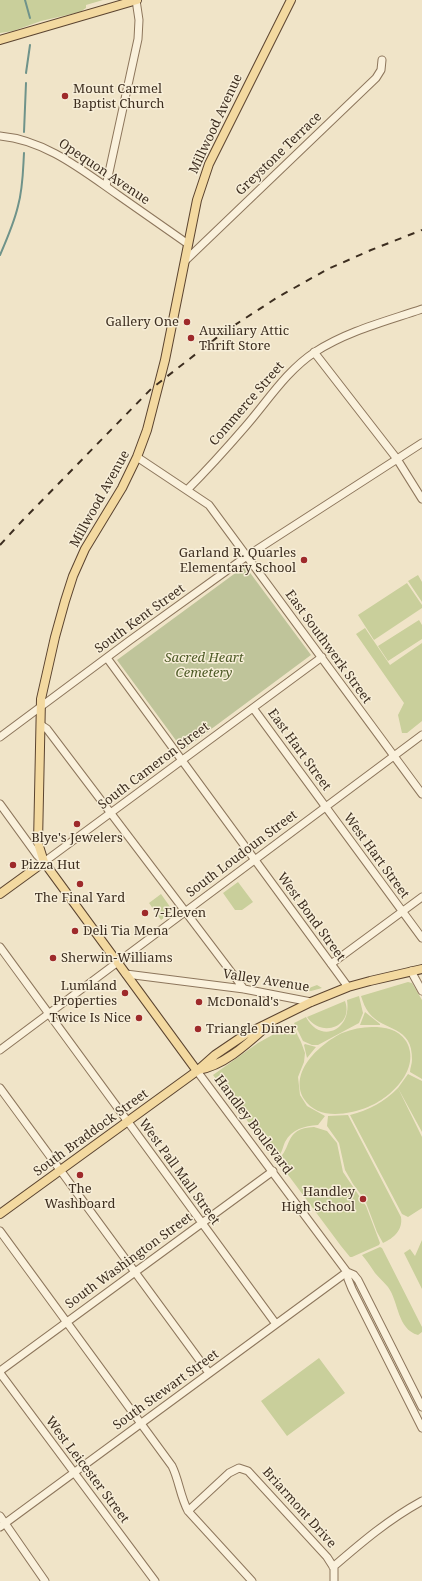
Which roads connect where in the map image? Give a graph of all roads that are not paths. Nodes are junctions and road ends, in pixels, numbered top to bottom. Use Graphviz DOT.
graph roads {
  1 [pos="137,0"];
  2 [pos="291,0"];
  3 [pos="0,40"];
  4 [pos="382,60"];
  5 [pos="0,136"];
  6 [pos="106,186"];
  7 [pos="188,244"];
  8 [pos="185,261"];
  9 [pos="422,309"];
  10 [pos="314,352"];
  11 [pos="422,443"];
  12 [pos="137,457"];
  13 [pos="397,459"];
  14 [pos="187,490"];
  15 [pos="422,499"];
  16 [pos="247,556"];
  17 [pos="322,657"];
  18 [pos="108,658"];
  19 [pos="41,706"];
  20 [pos="253,708"];
  21 [pos="41,725"];
  22 [pos="422,735"];
  23 [pos="0,737"];
  24 [pos="394,756"];
  25 [pos="182,760"];
  26 [pos="422,794"];
  27 [pos="0,804"];
  28 [pos="326,807"];
  29 [pos="111,812"];
  30 [pos="255,860"];
  31 [pos="44,862"];
  32 [pos="0,894"];
  33 [pos="422,897"];
  34 [pos="403,911"];
  35 [pos="186,912"];
  36 [pos="422,938"];
  37 [pos="0,947"];
  38 [pos="117,962"];
  39 [pos="331,964"];
  40 [pos="422,969"];
  41 [pos="411,971"];
  42 [pos="126,974"];
  43 [pos="348,987"];
  44 [pos="244,989"];
  45 [pos="422,992"];
  46 [pos="311,1002"];
  47 [pos="49,1014"];
  48 [pos="0,1050"];
  49 [pos="197,1070"];
  50 [pos="0,1088"];
  51 [pos="128,1121"];
  52 [pos="60,1170"];
  53 [pos="273,1171"];
  54 [pos="0,1214"];
  55 [pos="202,1223"];
  56 [pos="0,1231"];
  57 [pos="135,1272"];
  58 [pos="347,1272"];
  59 [pos="67,1322"];
  60 [pos="276,1324"];
  61 [pos="389,1341"];
  62 [pos="380,1345"];
  63 [pos="0,1372"];
  64 [pos="209,1373"];
  65 [pos="421,1405"];
  66 [pos="412,1408"];
  67 [pos="141,1423"];
  68 [pos="422,1428"];
  69 [pos="74,1473"];
  70 [pos="422,1501"];
  71 [pos="188,1510"];
  72 [pos="0,1516"];
  73 [pos="3,1525"];
  74 [pos="333,1567"];
  75 [pos="45,1581"];
  76 [pos="155,1581"];
  77 [pos="252,1581"];
  78 [pos="334,1581"];
  1 -- 3 [label="main road"];
  1 -- 6 [label="street"];
  2 -- 7 [label="main road, Millwood Avenue"];
  4 -- 8 [label="street, Greystone Terrace"];
  5 -- 6 [label="street, Opequon Avenue"];
  6 -- 7 [label="street, Opequon Avenue"];
  7 -- 8 [label="main road, Millwood Avenue"];
  8 -- 12 [label="main road, Millwood Avenue"];
  9 -- 10 [label="street, Commerce Street"];
  10 -- 13 [label="street"];
  10 -- 14 [label="street, Commerce Street"];
  11 -- 13 [label="street, South Kent Street"];
  12 -- 14 [label="street, East Southwerk Street"];
  12 -- 19 [label="main road, Millwood Avenue"];
  13 -- 15 [label="street"];
  13 -- 16 [label="street, South Kent Street"];
  14 -- 16 [label="street, East Southwerk Street"];
  16 -- 17 [label="street, East Southwerk Street"];
  16 -- 18 [label="street, South Kent Street"];
  17 -- 20 [label="street, South Cameron Street"];
  17 -- 24 [label="street, East Southwerk Street"];
  18 -- 19 [label="street, South Kent Street"];
  18 -- 25 [label="street, West Bond Street"];
  19 -- 21 [label="main road, Millwood Avenue"];
  19 -- 23 [label="street, South Kent Street"];
  20 -- 25 [label="street, South Cameron Street"];
  20 -- 28 [label="street, East Hart Street"];
  21 -- 29 [label="street"];
  21 -- 31 [label="main road, Millwood Avenue"];
  22 -- 24 [label="street, South Loudoun Street"];
  24 -- 26 [label="street, East Southwerk Street"];
  24 -- 28 [label="street, South Loudoun Street"];
  25 -- 29 [label="street, South Cameron Street"];
  25 -- 30 [label="street, West Bond Street"];
  27 -- 31 [label="street"];
  28 -- 30 [label="street, South Loudoun Street"];
  28 -- 34 [label="street, West Hart Street"];
  29 -- 31 [label="street, South Cameron Street"];
  29 -- 35 [label="street"];
  30 -- 35 [label="street, South Loudoun Street"];
  30 -- 39 [label="street, West Bond Street"];
  31 -- 32 [label="main road, South Cameron Street"];
  31 -- 38 [label="main road, Millwood Avenue"];
  33 -- 34 [label="street"];
  34 -- 36 [label="street, West Hart Street"];
  34 -- 39 [label="street"];
  35 -- 38 [label="street, South Loudoun Street"];
  35 -- 44 [label="street"];
  37 -- 47 [label="street, West Pall Mall Street"];
  38 -- 42 [label="main road, Millwood Avenue"];
  38 -- 47 [label="street, South Loudoun Street"];
  39 -- 43 [label="street, West Bond Street"];
  40 -- 41 [label="main road, Valley Avenue"];
  41 -- 43 [label="main road, Valley Avenue"];
  41 -- 45 [label="street"];
  42 -- 44 [label="street, Valley Avenue"];
  42 -- 49 [label="main road, Millwood Avenue"];
  43 -- 46 [label="main road, Valley Avenue"];
  44 -- 46 [label="street, Valley Avenue"];
  46 -- 49 [label="main road, South Braddock Street"];
  47 -- 48 [label="street, South Loudoun Street"];
  47 -- 51 [label="street, West Pall Mall Street"];
  49 -- 51 [label="main road, South Braddock Street"];
  49 -- 53 [label="street, Handley Boulevard"];
  50 -- 52 [label="street"];
  51 -- 52 [label="main road, South Braddock Street"];
  51 -- 55 [label="street, West Pall Mall Street"];
  52 -- 54 [label="main road, South Braddock Street"];
  52 -- 57 [label="street"];
  53 -- 55 [label="street, South Washington Street"];
  53 -- 58 [label="street, Handley Boulevard"];
  55 -- 57 [label="street, South Washington Street"];
  55 -- 60 [label="street, West Pall Mall Street"];
  56 -- 59 [label="street"];
  57 -- 59 [label="street, South Washington Street"];
  57 -- 64 [label="street"];
  58 -- 60 [label="street, South Stewart Street"];
  58 -- 61 [label="street, Handley Boulevard"];
  58 -- 62 [label="street, Handley Boulevard"];
  59 -- 63 [label="street, South Washington Street"];
  59 -- 67 [label="street"];
  60 -- 64 [label="street, South Stewart Street"];
  61 -- 62 [label="street"];
  61 -- 65 [label="street, Handley Boulevard"];
  62 -- 66 [label="street, Handley Boulevard"];
  63 -- 69 [label="street, West Leicester Street"];
  64 -- 67 [label="street, South Stewart Street"];
  65 -- 66 [label="street"];
  66 -- 68 [label="street, Handley Boulevard"];
  67 -- 69 [label="street, South Stewart Street"];
  67 -- 71 [label="street"];
  69 -- 73 [label="street, South Stewart Street"];
  69 -- 76 [label="street, West Leicester Street"];
  70 -- 74 [label="street"];
  71 -- 74 [label="street, Briarmont Drive"];
  71 -- 77 [label="street"];
  72 -- 73 [label="street"];
  73 -- 75 [label="street"];
  74 -- 78 [label="street"];
}
